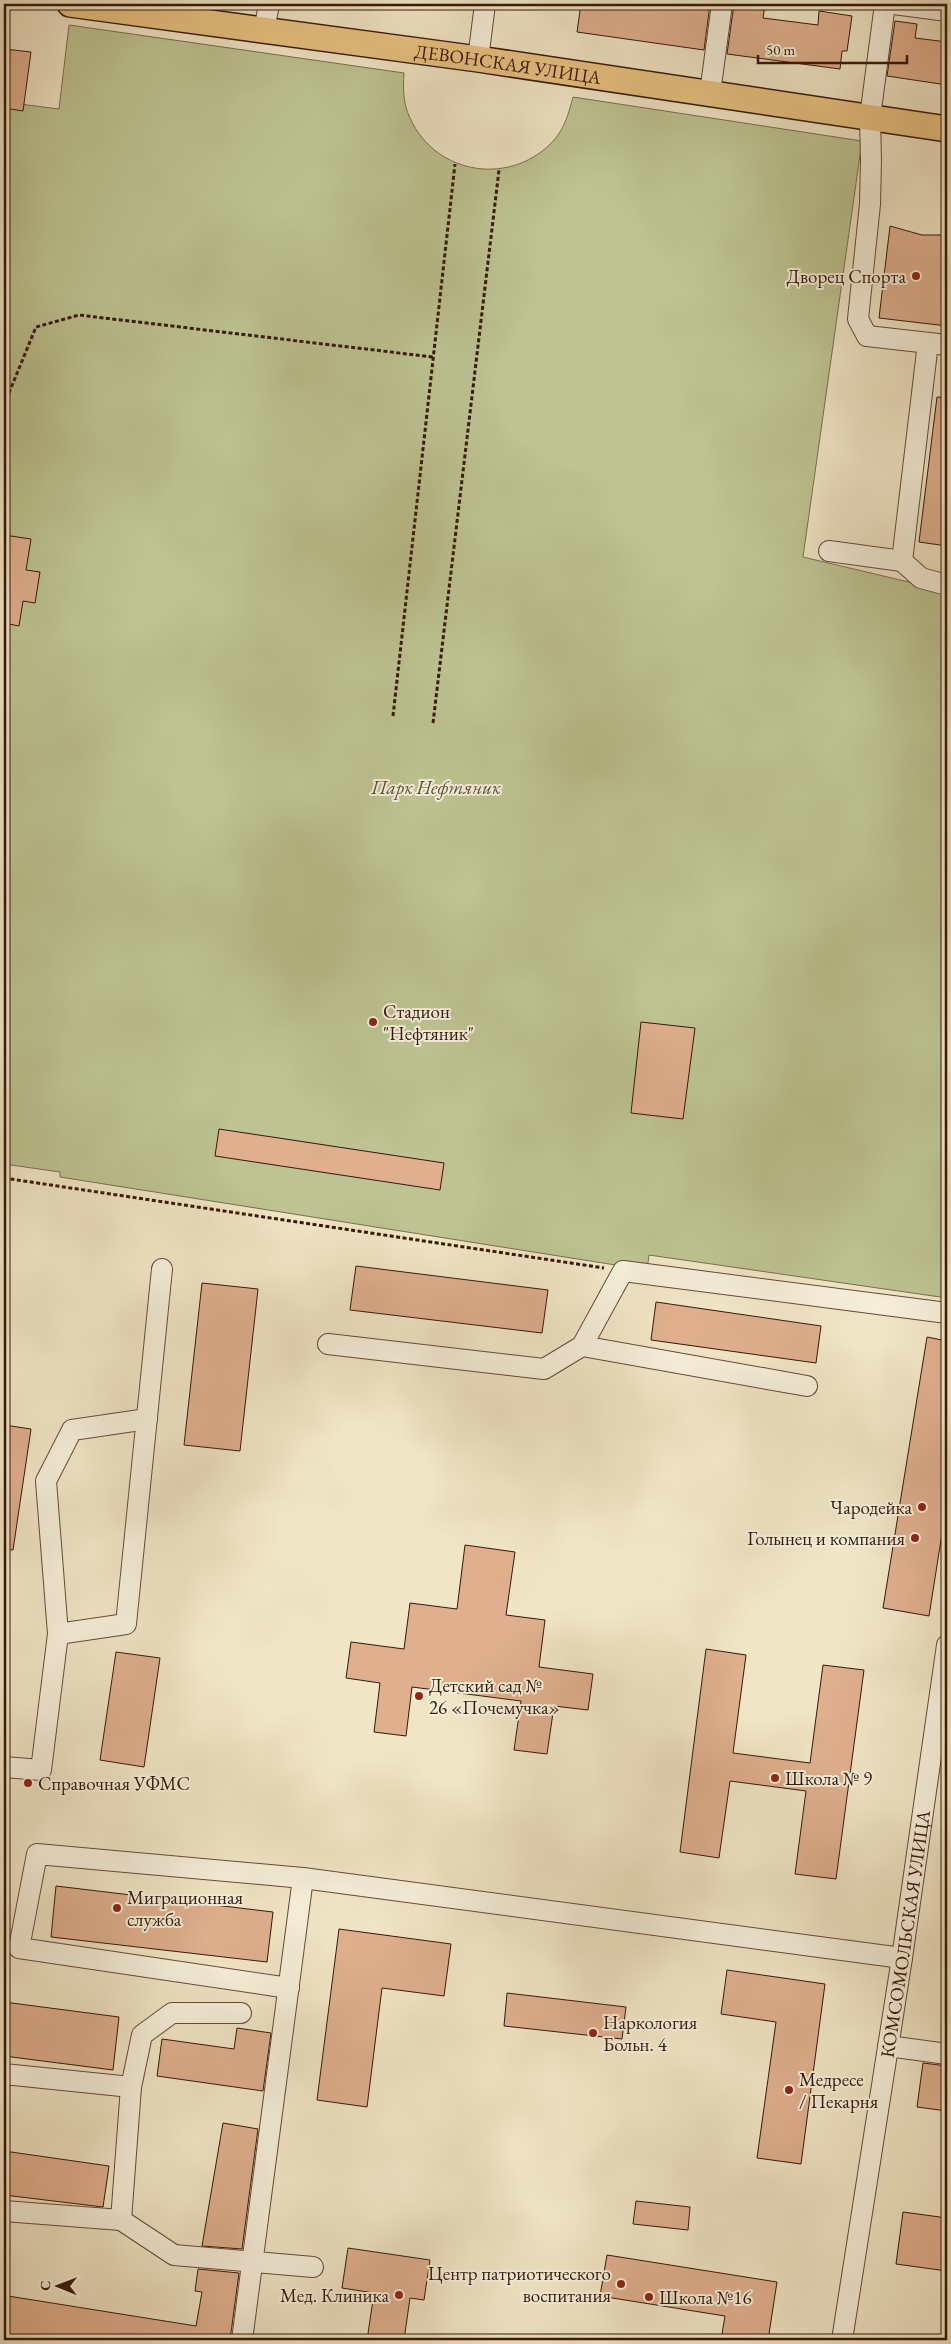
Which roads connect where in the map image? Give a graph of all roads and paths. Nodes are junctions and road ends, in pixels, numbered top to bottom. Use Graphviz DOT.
graph roads {
  1 [pos="70,4"];
  2 [pos="269,4"];
  3 [pos="485,4"];
  4 [pos="722,4"];
  5 [pos="885,4"];
  6 [pos="894,4"];
  7 [pos="947,11"];
  8 [pos="264,31"];
  9 [pos="478,59"];
  10 [pos="710,94"];
  11 [pos="870,117"];
  12 [pos="947,129"];
  13 [pos="455,164"];
  14 [pos="498,170"];
  15 [pos="937,344"];
  16 [pos="433,357"];
  17 [pos="4,405"];
  18 [pos="829,551"];
  19 [pos="902,561"];
  20 [pos="947,585"];
  21 [pos="393,716"];
  22 [pos="433,723"];
  23 [pos="4,1178"];
  24 [pos="162,1269"];
  25 [pos="624,1271"];
  26 [pos="947,1312"];
  27 [pos="328,1344"];
  28 [pos="582,1346"];
  29 [pos="807,1386"];
  30 [pos="147,1419"];
  31 [pos="58,1634"];
  32 [pos="947,1645"];
  33 [pos="4,1767"];
  34 [pos="303,1878"];
  35 [pos="902,1958"];
  36 [pos="289,1988"];
  37 [pos="241,2013"];
  38 [pos="888,2046"];
  39 [pos="947,2054"];
  40 [pos="4,2074"];
  41 [pos="131,2087"];
  42 [pos="4,2211"];
  43 [pos="121,2220"];
  44 [pos="253,2262"];
  45 [pos="312,2267"];
  46 [pos="242,2340"];
  47 [pos="842,2340"];
  1 -- 8 [label="main road, ДЕВОНСКАЯ УЛИЦА"];
  2 -- 8 [label="street"];
  3 -- 9 [label="street"];
  4 -- 10 [label="street"];
  5 -- 11 [label="street"];
  6 -- 7 [label="street"];
  8 -- 9 [label="main road, ДЕВОНСКАЯ УЛИЦА"];
  9 -- 10 [label="main road, ДЕВОНСКАЯ УЛИЦА"];
  10 -- 11 [label="main road, ДЕВОНСКАЯ УЛИЦА"];
  11 -- 12 [label="main road, ДЕВОНСКАЯ УЛИЦА"];
  11 -- 15 [label="street"];
  13 -- 16 [label="path"];
  14 -- 22 [label="path"];
  15 -- 19 [label="street"];
  16 -- 17 [label="path"];
  16 -- 21 [label="path"];
  18 -- 19 [label="street"];
  19 -- 20 [label="street"];
  23 -- 25 [label="path"];
  24 -- 30 [label="street"];
  25 -- 26 [label="street"];
  25 -- 28 [label="street"];
  27 -- 28 [label="street"];
  28 -- 29 [label="street"];
  30 -- 31 [label="street"];
  30 -- 31 [label="street"];
  31 -- 33 [label="street"];
  32 -- 35 [label="street, КОМСОМОЛЬСКАЯ УЛИЦА"];
  34 -- 35 [label="street"];
  34 -- 36 [label="street"];
  34 -- 36 [label="street"];
  35 -- 38 [label="street, КОМСОМОЛЬСКАЯ УЛИЦА"];
  36 -- 44 [label="street"];
  37 -- 41 [label="street"];
  38 -- 39 [label="street"];
  38 -- 47 [label="street, КОМСОМОЛЬСКАЯ УЛИЦА"];
  40 -- 41 [label="street"];
  41 -- 43 [label="street"];
  42 -- 43 [label="street"];
  43 -- 44 [label="street"];
  44 -- 45 [label="street"];
  44 -- 46 [label="street"];
}
